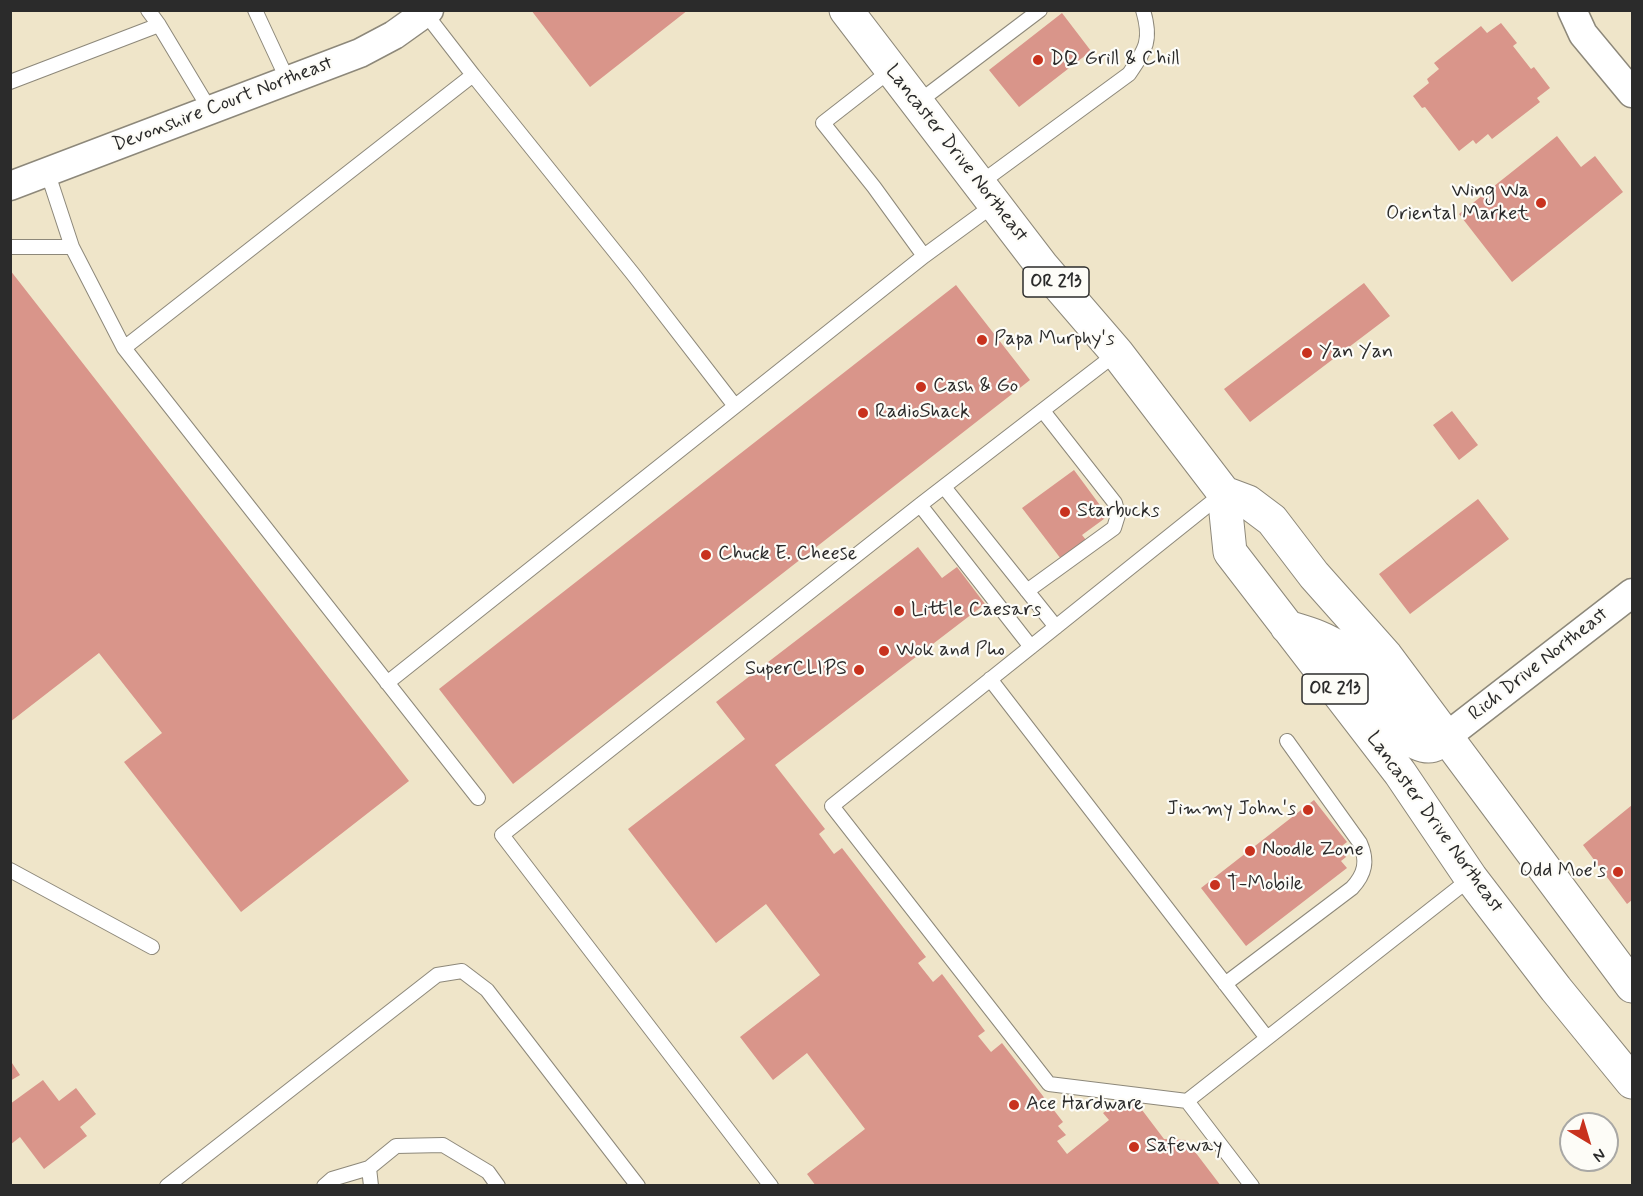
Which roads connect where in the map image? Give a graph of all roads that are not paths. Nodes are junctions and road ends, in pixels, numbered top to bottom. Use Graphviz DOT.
graph roads {
  1 [pos="148,10"];
  2 [pos="846,10"];
  3 [pos="1040,10"];
  4 [pos="1143,10"];
  5 [pos="1572,10"];
  6 [pos="258,12"];
  7 [pos="427,12"];
  8 [pos="159,25"];
  9 [pos="891,70"];
  10 [pos="473,75"];
  11 [pos="288,81"];
  12 [pos="10,82"];
  13 [pos="1632,93"];
  14 [pos="917,104"];
  15 [pos="210,110"];
  16 [pos="47,171"];
  17 [pos="10,186"];
  18 [pos="987,194"];
  19 [pos="72,247"];
  20 [pos="10,248"];
  21 [pos="924,256"];
  22 [pos="124,348"];
  23 [pos="1117,353"];
  24 [pos="735,406"];
  25 [pos="1043,411"];
  26 [pos="944,487"];
  27 [pos="1224,492"];
  28 [pos="920,505"];
  29 [pos="1027,591"];
  30 [pos="1632,593"];
  31 [pos="1056,627"];
  32 [pos="1287,627"];
  33 [pos="1031,647"];
  34 [pos="990,679"];
  35 [pos="387,683"];
  36 [pos="1446,737"];
  37 [pos="1287,741"];
  38 [pos="478,798"];
  39 [pos="10,870"];
  40 [pos="1471,878"];
  41 [pos="152,947"];
  42 [pos="1226,984"];
  43 [pos="1632,986"];
  44 [pos="1267,1038"];
  45 [pos="1632,1082"];
  46 [pos="1187,1101"];
  47 [pos="369,1168"];
  48 [pos="167,1185"];
  49 [pos="324,1185"];
  50 [pos="371,1185"];
  51 [pos="498,1185"];
  52 [pos="638,1185"];
  53 [pos="771,1185"];
  54 [pos="1252,1185"];
  1 -- 8 [label="lane"];
  2 -- 9 [label="main road, Lancaster Drive Northeast / OR 213"];
  3 -- 14 [label="lane"];
  4 -- 18 [label="lane"];
  5 -- 13 [label="street"];
  6 -- 11 [label="lane"];
  7 -- 10 [label="lane"];
  7 -- 11 [label="street, Devonshire Court Northeast"];
  8 -- 12 [label="lane"];
  8 -- 15 [label="lane"];
  9 -- 14 [label="main road, Lancaster Drive Northeast / OR 213"];
  9 -- 21 [label="lane"];
  10 -- 22 [label="lane"];
  10 -- 24 [label="lane"];
  11 -- 15 [label="street, Devonshire Court Northeast"];
  14 -- 18 [label="main road, Lancaster Drive Northeast / OR 213"];
  15 -- 16 [label="street, Devonshire Court Northeast"];
  16 -- 17 [label="street, Devonshire Court Northeast"];
  16 -- 19 [label="lane"];
  18 -- 21 [label="lane"];
  18 -- 23 [label="main road, Lancaster Drive Northeast / OR 213"];
  19 -- 20 [label="lane"];
  19 -- 22 [label="lane"];
  21 -- 24 [label="lane"];
  22 -- 35 [label="lane"];
  23 -- 25 [label="lane"];
  23 -- 27 [label="main road, Lancaster Drive Northeast / OR 213"];
  24 -- 35 [label="lane"];
  25 -- 26 [label="lane"];
  25 -- 29 [label="lane"];
  26 -- 28 [label="lane"];
  26 -- 29 [label="lane"];
  27 -- 31 [label="lane"];
  27 -- 32 [label="main road, Lancaster Drive Northeast / OR 213"];
  27 -- 36 [label="main road, Lancaster Drive Northeast / OR 213"];
  28 -- 33 [label="lane"];
  28 -- 53 [label="lane"];
  29 -- 31 [label="lane"];
  30 -- 36 [label="street, Rich Drive Northeast"];
  31 -- 33 [label="lane"];
  32 -- 36 [label="main road"];
  32 -- 40 [label="main road, Lancaster Drive Northeast / OR 213"];
  33 -- 34 [label="lane"];
  34 -- 42 [label="lane"];
  34 -- 46 [label="lane"];
  35 -- 38 [label="lane"];
  36 -- 43 [label="main road, Lancaster Drive Northeast / OR 213"];
  37 -- 42 [label="lane"];
  39 -- 41 [label="lane"];
  40 -- 44 [label="lane"];
  40 -- 45 [label="main road, Lancaster Drive Northeast / OR 213"];
  42 -- 44 [label="lane"];
  44 -- 46 [label="lane"];
  46 -- 54 [label="lane"];
  47 -- 49 [label="lane"];
  47 -- 50 [label="lane"];
  47 -- 51 [label="lane"];
  48 -- 52 [label="lane"];
}
